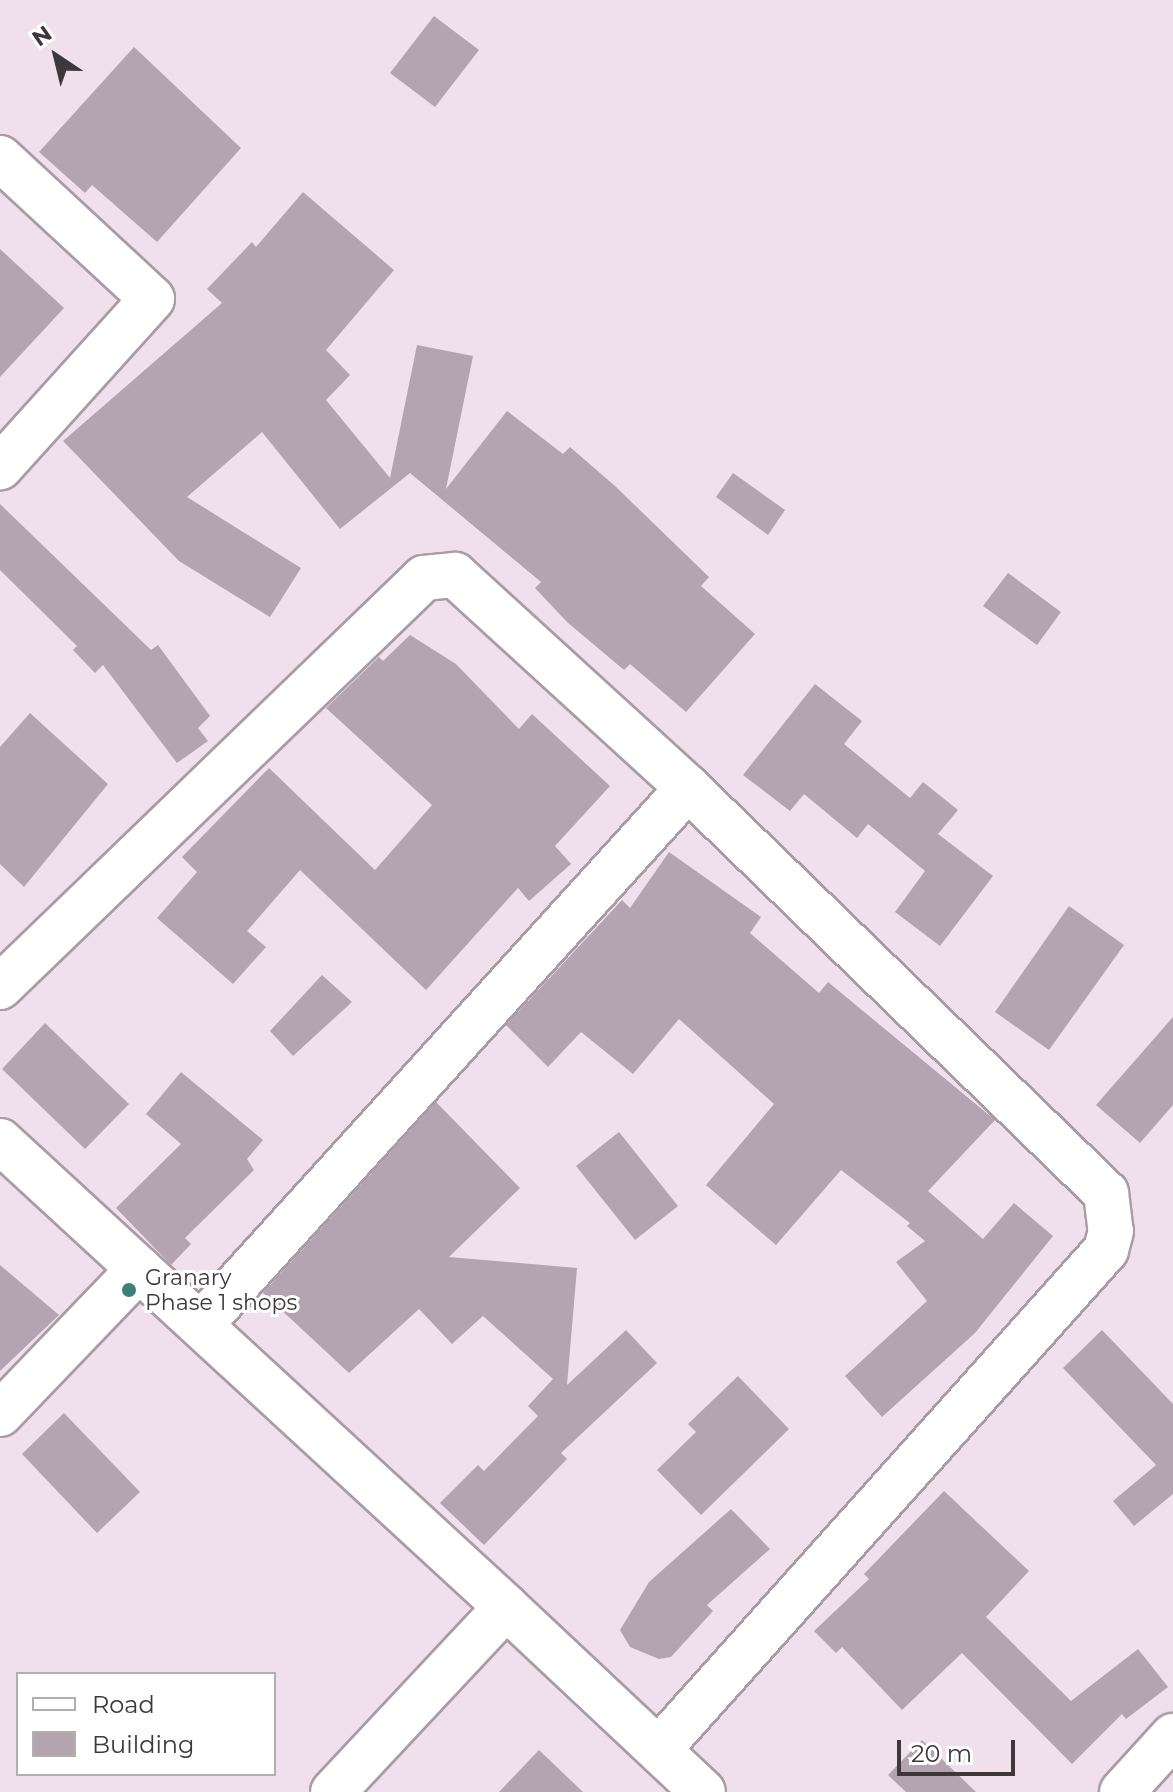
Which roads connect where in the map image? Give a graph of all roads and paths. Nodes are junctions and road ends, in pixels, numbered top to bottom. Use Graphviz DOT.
graph roads {
  1 [pos="0,158"];
  2 [pos="0,467"];
  3 [pos="688,788"];
  4 [pos="0,987"];
  5 [pos="0,1141"];
  6 [pos="139,1269"];
  7 [pos="202,1323"];
  8 [pos="0,1414"];
  9 [pos="506,1607"];
  10 [pos="1172,1738"];
  11 [pos="658,1750"];
  12 [pos="333,1792"];
  13 [pos="703,1792"];
  14 [pos="1122,1792"];
  1 -- 2 [label="street"];
  3 -- 4 [label="street"];
  3 -- 7 [label="street"];
  3 -- 11 [label="street"];
  5 -- 6 [label="street"];
  6 -- 7 [label="street"];
  6 -- 8 [label="street"];
  7 -- 9 [label="street"];
  9 -- 11 [label="street"];
  9 -- 12 [label="street"];
  10 -- 14 [label="street"];
  11 -- 13 [label="street"];
}
